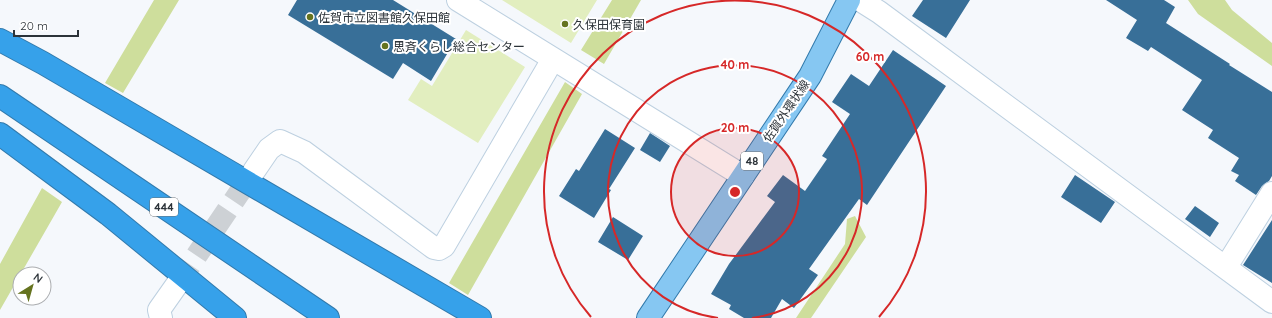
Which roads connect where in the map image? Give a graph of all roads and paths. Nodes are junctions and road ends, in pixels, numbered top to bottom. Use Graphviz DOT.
graph roads {
  1 [pos="458,0"];
  2 [pos="849,0"];
  3 [pos="860,0"];
  4 [pos="0,40"];
  5 [pos="553,59"];
  6 [pos="0,96"];
  7 [pos="0,134"];
  8 [pos="254,172"];
  9 [pos="743,176"];
  10 [pos="1272,193"];
  11 [pos="1226,267"];
  12 [pos="178,283"];
  13 [pos="1272,302"];
  14 [pos="161,318"];
  15 [pos="235,318"];
  16 [pos="328,318"];
  17 [pos="480,318"];
  18 [pos="648,318"];
  1 -- 5 [label="street"];
  2 -- 9 [label="main road, 佐賀外環状線 / 48"];
  3 -- 11 [label="street"];
  4 -- 17 [label="highway"];
  5 -- 8 [label="street"];
  5 -- 9 [label="street"];
  6 -- 16 [label="highway, 444"];
  7 -- 15 [label="highway"];
  9 -- 18 [label="main road, 佐賀外環状線 / 48"];
  10 -- 11 [label="street"];
  11 -- 13 [label="street"];
  12 -- 14 [label="street"];
}
